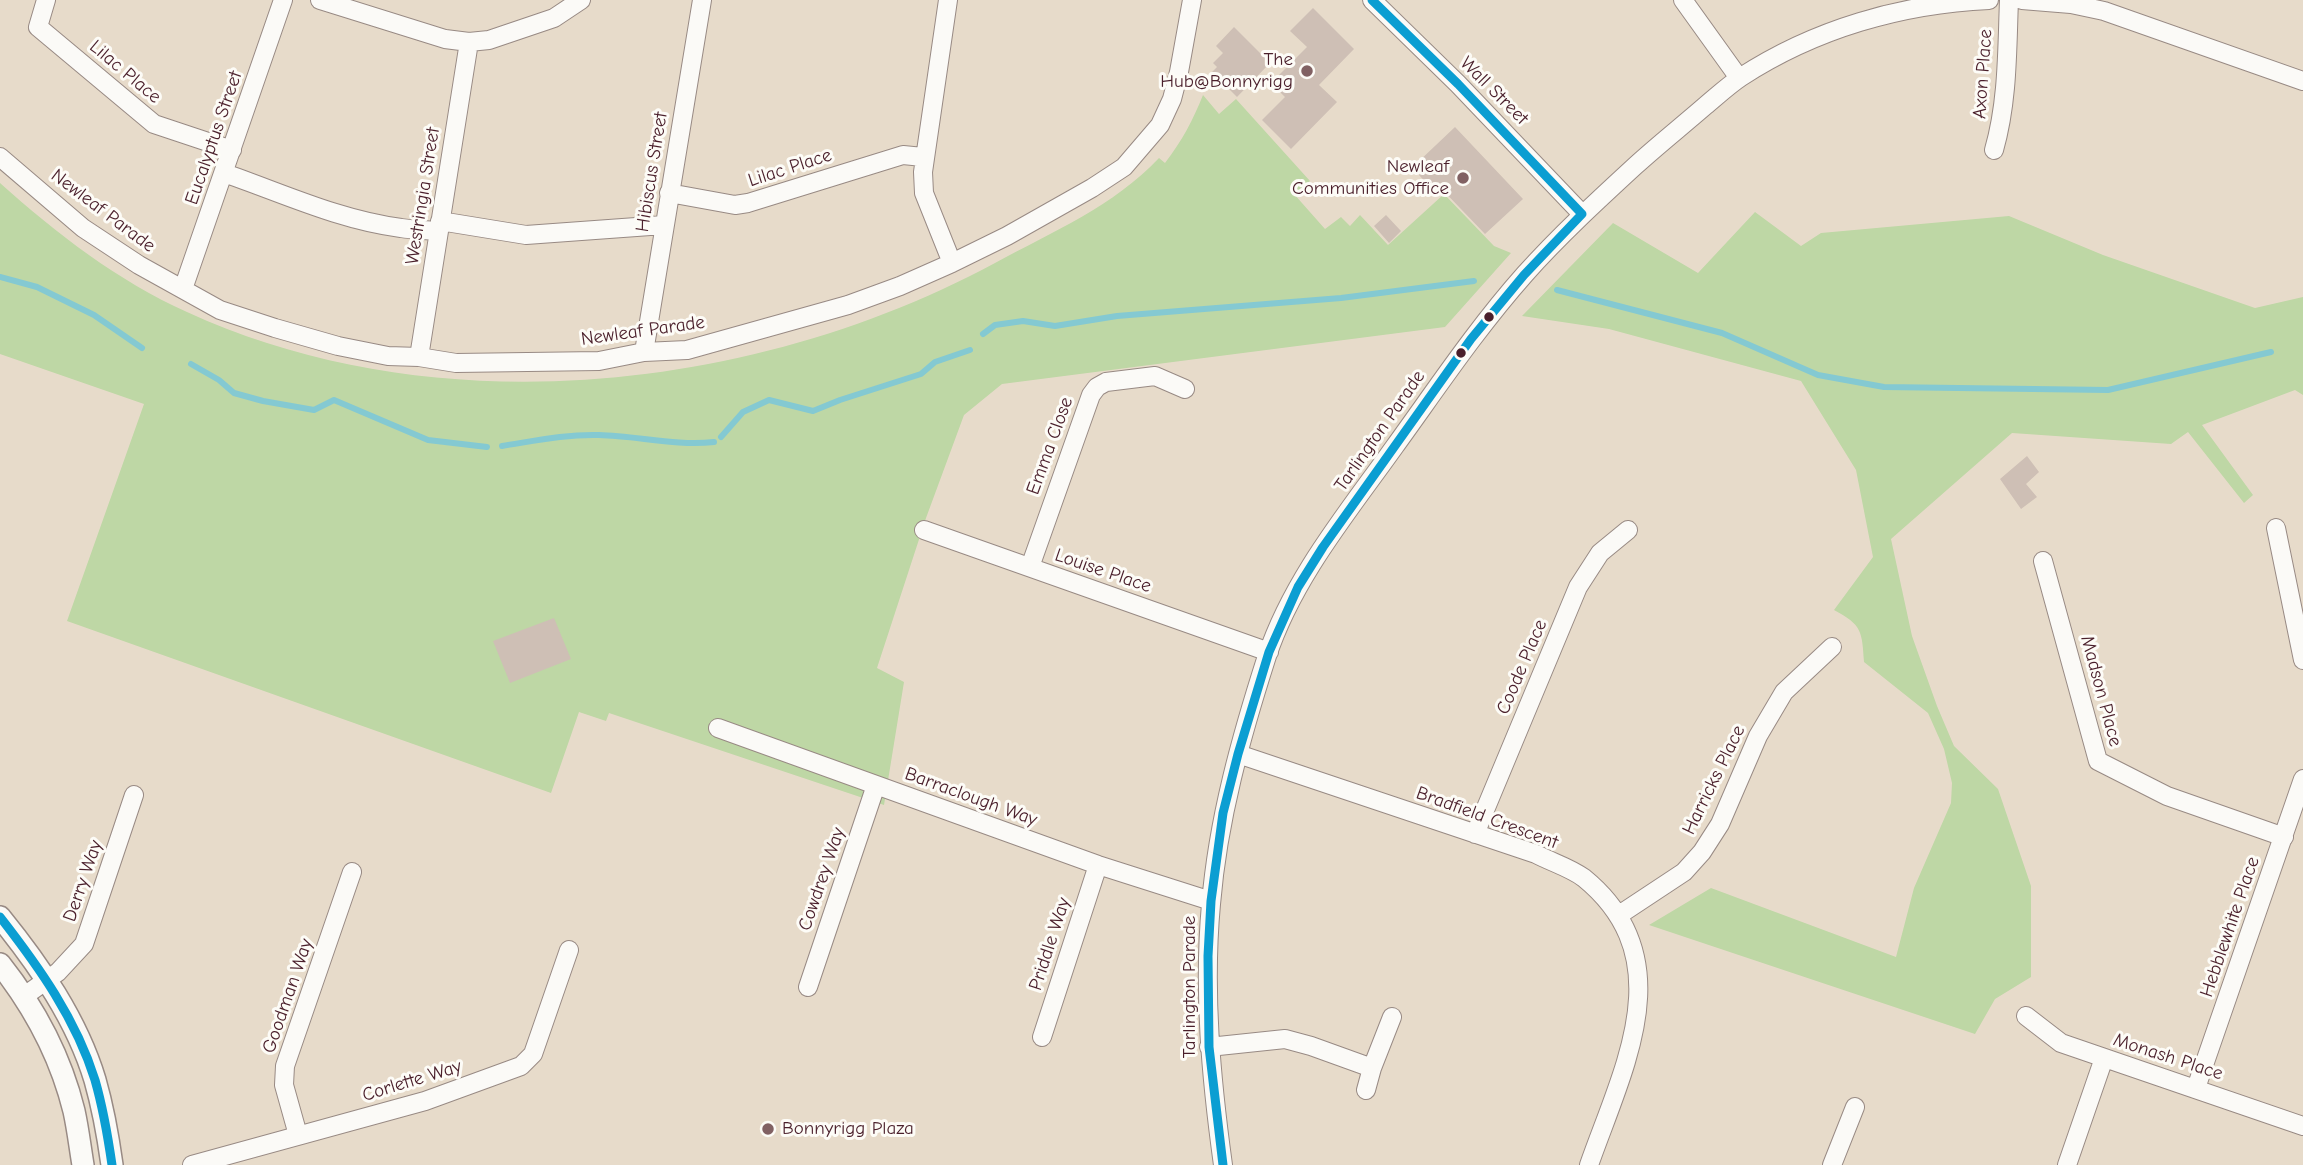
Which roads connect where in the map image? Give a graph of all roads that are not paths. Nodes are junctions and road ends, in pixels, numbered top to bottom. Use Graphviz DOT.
graph roads {
  1 [pos="46,0"];
  2 [pos="283,0"];
  3 [pos="320,0"];
  4 [pos="581,0"];
  5 [pos="702,0"];
  6 [pos="948,0"];
  7 [pos="1192,0"];
  8 [pos="1372,0"];
  9 [pos="1683,0"];
  10 [pos="1989,0"];
  11 [pos="2009,0"];
  12 [pos="2022,0"];
  13 [pos="1902,5"];
  14 [pos="469,42"];
  15 [pos="1739,78"];
  16 [pos="2303,81"];
  17 [pos="232,150"];
  18 [pos="1994,150"];
  19 [pos="0,157"];
  20 [pos="923,157"];
  21 [pos="224,173"];
  22 [pos="669,193"];
  23 [pos="1583,214"];
  24 [pos="664,225"];
  25 [pos="440,226"];
  26 [pos="951,263"];
  27 [pos="183,289"];
  28 [pos="644,352"];
  29 [pos="419,357"];
  30 [pos="1185,388"];
  31 [pos="2276,528"];
  32 [pos="924,530"];
  33 [pos="1628,530"];
  34 [pos="2043,561"];
  35 [pos="1030,567"];
  36 [pos="1832,647"];
  37 [pos="1269,652"];
  38 [pos="2303,660"];
  39 [pos="719,728"];
  40 [pos="1238,754"];
  41 [pos="2303,779"];
  42 [pos="876,785"];
  43 [pos="134,795"];
  44 [pos="1475,834"];
  45 [pos="2284,837"];
  46 [pos="1098,865"];
  47 [pos="352,873"];
  48 [pos="1211,901"];
  49 [pos="1619,915"];
  50 [pos="0,917"];
  51 [pos="569,950"];
  52 [pos="0,964"];
  53 [pos="47,980"];
  54 [pos="808,987"];
  55 [pos="23,997"];
  56 [pos="2026,1016"];
  57 [pos="1392,1017"];
  58 [pos="1042,1037"];
  59 [pos="1209,1047"];
  60 [pos="2104,1058"];
  61 [pos="1372,1068"];
  62 [pos="2196,1088"];
  63 [pos="1366,1090"];
  64 [pos="1855,1107"];
  65 [pos="2303,1126"];
  66 [pos="298,1135"];
  67 [pos="83,1165"];
  68 [pos="112,1165"];
  69 [pos="192,1165"];
  70 [pos="1223,1165"];
  71 [pos="1589,1165"];
  72 [pos="1832,1165"];
  73 [pos="2067,1165"];
  1 -- 17 [label="street, Lilac Place"];
  2 -- 17 [label="street, Eucalyptus Street"];
  3 -- 14 [label="street"];
  4 -- 14 [label="street"];
  5 -- 22 [label="street, Hibiscus Street"];
  6 -- 20 [label="street"];
  7 -- 26 [label="street, Newleaf Parade"];
  8 -- 23 [label="street, Wall Street"];
  9 -- 15 [label="street"];
  10 -- 13 [label="street, Tarlington Parade"];
  11 -- 18 [label="street, Axon Place"];
  12 -- 16 [label="street"];
  13 -- 15 [label="street, Tarlington Parade"];
  14 -- 25 [label="street, Westringia Street"];
  15 -- 23 [label="street, Tarlington Parade"];
  17 -- 21 [label="street, Eucalyptus Street"];
  19 -- 27 [label="street, Newleaf Parade"];
  20 -- 22 [label="street, Lilac Place"];
  20 -- 26 [label="street"];
  21 -- 25 [label="street"];
  21 -- 27 [label="street, Eucalyptus Street"];
  22 -- 24 [label="street, Hibiscus Street"];
  23 -- 37 [label="street, Tarlington Parade"];
  24 -- 25 [label="street"];
  24 -- 28 [label="street, Hibiscus Street"];
  25 -- 29 [label="street, Westringia Street"];
  26 -- 28 [label="street, Newleaf Parade"];
  27 -- 29 [label="street, Newleaf Parade"];
  28 -- 29 [label="street, Newleaf Parade"];
  30 -- 35 [label="street, Emma Close"];
  31 -- 38 [label="street"];
  32 -- 35 [label="street, Louise Place"];
  33 -- 44 [label="street, Coode Place"];
  34 -- 45 [label="street, Madson Place"];
  35 -- 37 [label="street, Louise Place"];
  36 -- 49 [label="street, Harricks Place"];
  37 -- 40 [label="street, Tarlington Parade"];
  39 -- 42 [label="street, Barraclough Way"];
  40 -- 44 [label="street, Bradfield Crescent"];
  40 -- 48 [label="street, Tarlington Parade"];
  41 -- 45 [label="street, Hebblewhite Place"];
  42 -- 46 [label="street, Barraclough Way"];
  42 -- 54 [label="street, Cowdrey Way"];
  43 -- 53 [label="street, Derry Way"];
  44 -- 49 [label="street, Bradfield Crescent"];
  45 -- 62 [label="street, Hebblewhite Place"];
  46 -- 48 [label="street, Barraclough Way"];
  46 -- 58 [label="street, Priddle Way"];
  47 -- 66 [label="street, Goodman Way"];
  48 -- 59 [label="street, Tarlington Parade"];
  49 -- 71 [label="street, Bradfield Crescent"];
  50 -- 53 [label="street"];
  51 -- 66 [label="street, Corlette Way"];
  52 -- 55 [label="street"];
  53 -- 55 [label="street, Derry Way"];
  53 -- 68 [label="street"];
  55 -- 67 [label="street"];
  56 -- 60 [label="street, Monash Place"];
  57 -- 61 [label="street"];
  59 -- 61 [label="street"];
  59 -- 70 [label="street, Tarlington Parade"];
  60 -- 62 [label="street, Monash Place"];
  60 -- 73 [label="street"];
  61 -- 63 [label="street"];
  62 -- 65 [label="street, Monash Place"];
  64 -- 72 [label="street"];
  66 -- 69 [label="street, Corlette Way"];
}
